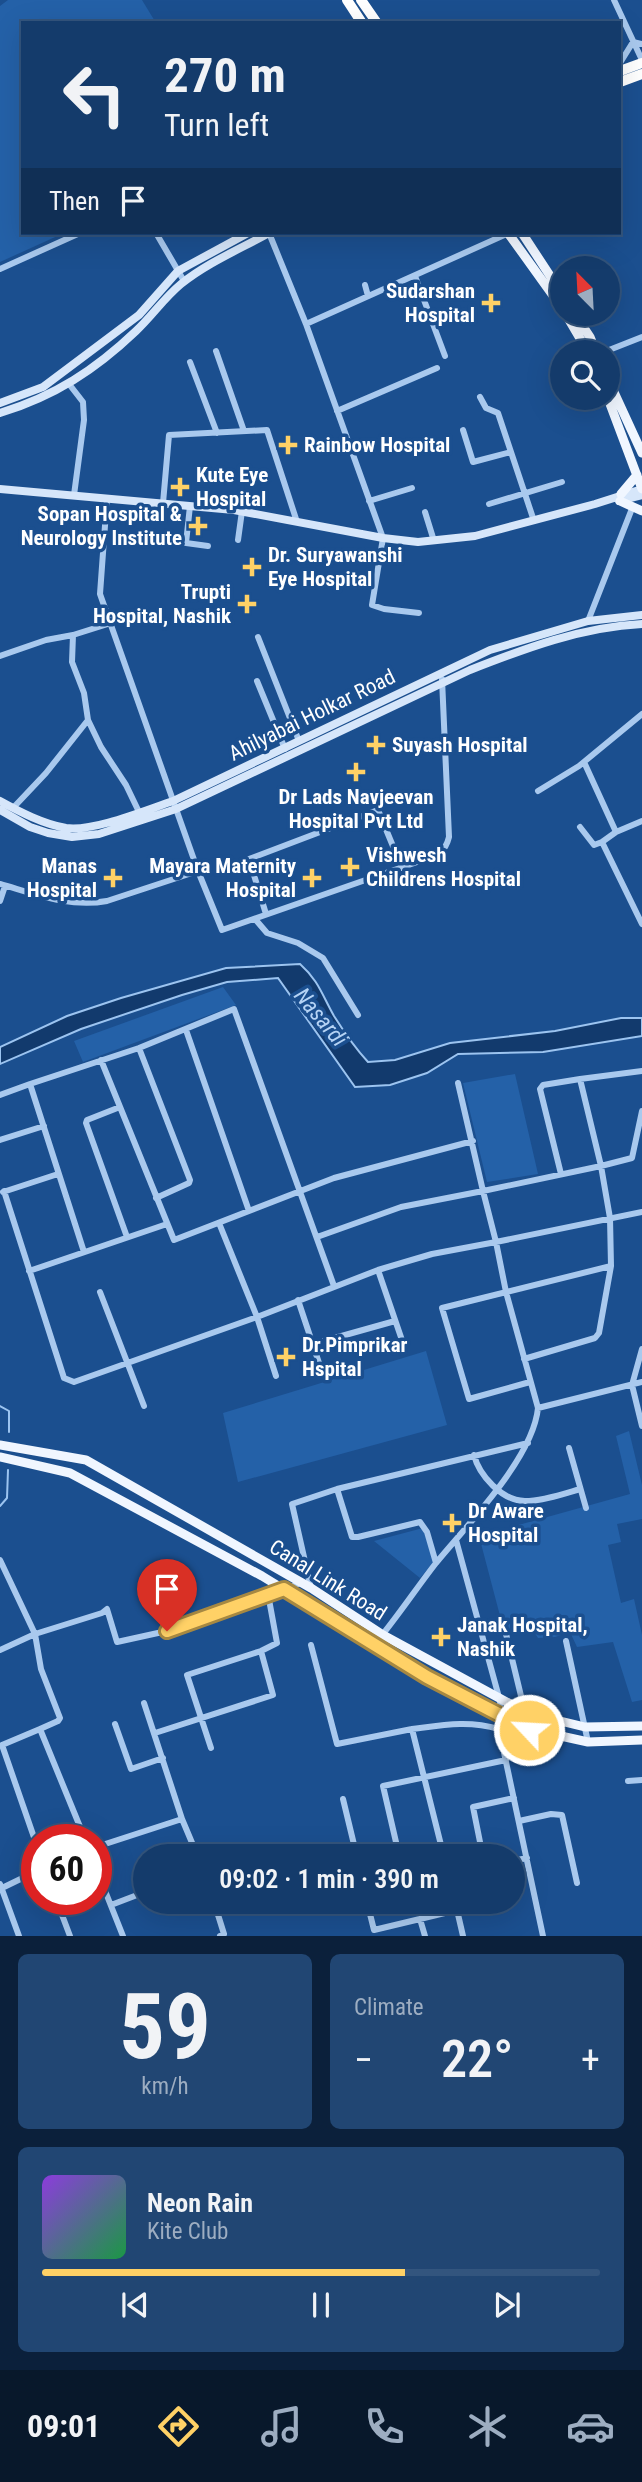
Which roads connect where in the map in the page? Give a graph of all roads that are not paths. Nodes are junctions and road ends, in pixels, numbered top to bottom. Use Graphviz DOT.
graph roads {
  1 [pos="347,0"];
  2 [pos="361,0"];
  3 [pos="614,0"];
  4 [pos="361,21"];
  5 [pos="375,21"];
  6 [pos="633,42"];
  7 [pos="642,44"];
  8 [pos="621,61"];
  9 [pos="642,62"];
  10 [pos="621,71"];
  11 [pos="642,74"];
  12 [pos="621,82"];
  13 [pos="76,235"];
  14 [pos="157,235"];
  15 [pos="244,235"];
  16 [pos="265,235"];
  17 [pos="270,235"];
  18 [pos="505,235"];
  19 [pos="510,235"];
  20 [pos="523,235"];
  21 [pos="0,269"];
  22 [pos="178,271"];
  23 [pos="415,276"];
  24 [pos="550,276"];
  25 [pos="184,281"];
  26 [pos="384,284"];
  27 [pos="365,285"];
  28 [pos="550,291"];
  29 [pos="379,292"];
  30 [pos="368,296"];
  31 [pos="306,324"];
  32 [pos="642,337"];
  33 [pos="620,346"];
  34 [pos="216,351"];
  35 [pos="445,356"];
  36 [pos="190,362"];
  37 [pos="437,368"];
  38 [pos="69,384"];
  39 [pos="480,397"];
  40 [pos="0,403"];
  41 [pos="12,404"];
  42 [pos="620,405"];
  43 [pos="613,410"];
  44 [pos="337,411"];
  45 [pos="0,413"];
  46 [pos="463,430"];
  47 [pos="244,431"];
  48 [pos="217,433"];
  49 [pos="511,452"];
  50 [pos="642,453"];
  51 [pos="640,474"];
  52 [pos="562,482"];
  53 [pos="412,488"];
  54 [pos="0,489"];
  55 [pos="642,489"];
  56 [pos="525,494"];
  57 [pos="74,495"];
  58 [pos="642,495"];
  59 [pos="621,497"];
  60 [pos="107,498"];
  61 [pos="369,501"];
  62 [pos="163,503"];
  63 [pos="489,504"];
  64 [pos="190,506"];
  65 [pos="637,509"];
  66 [pos="242,511"];
  67 [pos="425,512"];
  68 [pos="534,521"];
  69 [pos="298,522"];
  70 [pos="383,538"];
  71 [pos="238,540"];
  72 [pos="434,541"];
  73 [pos="208,546"];
  74 [pos="419,613"];
  75 [pos="642,615"];
  76 [pos="588,621"];
  77 [pos="111,623"];
  78 [pos="642,624"];
  79 [pos="73,635"];
  80 [pos="258,637"];
  81 [pos="0,656"];
  82 [pos="440,673"];
  83 [pos="257,681"];
  84 [pos="443,683"];
  85 [pos="641,717"];
  86 [pos="88,720"];
  87 [pos="299,741"];
  88 [pos="285,749"];
  89 [pos="584,762"];
  90 [pos="538,791"];
  91 [pos="0,801"];
  92 [pos="175,805"];
  93 [pos="13,808"];
  94 [pos="0,810"];
  95 [pos="139,812"];
  96 [pos="642,821"];
  97 [pos="580,827"];
  98 [pos="616,832"];
  99 [pos="602,842"];
  100 [pos="402,868"];
  101 [pos="198,871"];
  102 [pos="3,885"];
  103 [pos="0,901"];
  104 [pos="266,914"];
  105 [pos="255,919"];
  106 [pos="642,924"];
  107 [pos="358,1015"];
  108 [pos="186,1030"];
  109 [pos="139,1048"];
  110 [pos="101,1060"];
  111 [pos="642,1071"];
  112 [pos="580,1079"];
  113 [pos="458,1083"];
  114 [pos="30,1084"];
  115 [pos="0,1095"];
  116 [pos="120,1107"];
  117 [pos="642,1111"];
  118 [pos="44,1126"];
  119 [pos="0,1140"];
  120 [pos="473,1141"];
  121 [pos="601,1166"];
  122 [pos="58,1174"];
  123 [pos="561,1174"];
  124 [pos="483,1191"];
  125 [pos="2,1192"];
  126 [pos="301,1192"];
  127 [pos="156,1198"];
  128 [pos="249,1211"];
  129 [pos="642,1212"];
  130 [pos="610,1218"];
  131 [pos="219,1223"];
  132 [pos="167,1224"];
  133 [pos="127,1237"];
  134 [pos="317,1237"];
  135 [pos="496,1242"];
  136 [pos="84,1252"];
  137 [pos="611,1266"];
  138 [pos="378,1270"];
  139 [pos="29,1271"];
  140 [pos="334,1286"];
  141 [pos="506,1292"];
  142 [pos="100,1293"];
  143 [pos="298,1300"];
  144 [pos="257,1317"];
  145 [pos="395,1321"];
  146 [pos="313,1344"];
  147 [pos="404,1346"];
  148 [pos="642,1349"];
  149 [pos="523,1359"];
  150 [pos="128,1361"];
  151 [pos="321,1369"];
  152 [pos="276,1376"];
  153 [pos="530,1382"];
  154 [pos="642,1382"];
  155 [pos="632,1385"];
  156 [pos="144,1406"];
  157 [pos="538,1408"];
  158 [pos="642,1426"];
  159 [pos="528,1443"];
  160 [pos="0,1445"];
  161 [pos="569,1448"];
  162 [pos="60,1455"];
  163 [pos="474,1455"];
  164 [pos="0,1457"];
  165 [pos="54,1470"];
  166 [pos="337,1489"];
  167 [pos="497,1489"];
  168 [pos="580,1489"];
  169 [pos="586,1508"];
  170 [pos="456,1540"];
  171 [pos="0,1560"];
  172 [pos="436,1563"];
  173 [pos="302,1583"];
  174 [pos="311,1588"];
  175 [pos="284,1589"];
  176 [pos="268,1594"];
  177 [pos="35,1634"];
  178 [pos="506,1634"];
  179 [pos="383,1635"];
  180 [pos="566,1641"];
  181 [pos="311,1645"];
  182 [pos="374,1645"];
  183 [pos="0,1650"];
  184 [pos="261,1651"];
  185 [pos="500,1701"];
  186 [pos="144,1703"];
  187 [pos="527,1713"];
  188 [pos="500,1716"];
  189 [pos="201,1717"];
  190 [pos="115,1724"];
  191 [pos="642,1726"];
  192 [pos="585,1727"];
  193 [pos="40,1728"];
  194 [pos="412,1729"];
  195 [pos="499,1729"];
  196 [pos="529,1730"];
  197 [pos="155,1733"];
  198 [pos="642,1740"];
  199 [pos="588,1742"];
  200 [pos="211,1748"];
  201 [pos="163,1758"];
  202 [pos="506,1760"];
  203 [pos="424,1777"];
  204 [pos="642,1780"];
  205 [pos="628,1782"];
  206 [pos="514,1798"];
  207 [pos="343,1799"];
  208 [pos="182,1819"];
  209 [pos="519,1821"];
  210 [pos="29,1824"];
  211 [pos="79,1824"];
  212 [pos="112,1842"];
  213 [pos="193,1844"];
  214 [pos="353,1844"];
  215 [pos="396,1844"];
  216 [pos="441,1844"];
  217 [pos="480,1844"];
  218 [pos="527,1858"];
  219 [pos="21,1878"];
  220 [pos="578,1884"];
  221 [pos="1,1886"];
  222 [pos="133,1897"];
  223 [pos="112,1905"];
  224 [pos="112,1908"];
  225 [pos="218,1914"];
  226 [pos="370,1914"];
  227 [pos="434,1914"];
  228 [pos="458,1914"];
  229 [pos="62,1915"];
  230 [pos="420,1919"];
  231 [pos="375,1933"];
  232 [pos="19,1936"];
  233 [pos="70,1936"];
  234 [pos="122,1936"];
  235 [pos="220,1936"];
  236 [pos="425,1936"];
  237 [pos="463,1936"];
  238 [pos="542,1936"];
  1 -- 4 [label="highway"];
  2 -- 5 [label="highway"];
  3 -- 6 [label="street"];
  6 -- 7 [label="street"];
  6 -- 8 [label="street"];
  6 -- 9 [label="street"];
  9 -- 10 [label="highway"];
  11 -- 12 [label="highway"];
  13 -- 21 [label="street"];
  14 -- 22 [label="street"];
  15 -- 22 [label="main road"];
  16 -- 25 [label="main road"];
  17 -- 31 [label="street"];
  18 -- 23 [label="street"];
  19 -- 28 [label="main road"];
  20 -- 24 [label="main road"];
  22 -- 25 [label="street"];
  22 -- 41 [label="main road"];
  23 -- 29 [label="street"];
  23 -- 35 [label="street"];
  25 -- 38 [label="main road"];
  26 -- 29 [label="street"];
  27 -- 30 [label="street"];
  29 -- 30 [label="street"];
  30 -- 31 [label="street"];
  31 -- 44 [label="street"];
  32 -- 33 [label="street"];
  34 -- 47 [label="street"];
  36 -- 48 [label="street"];
  37 -- 44 [label="street"];
  38 -- 41 [label="main road"];
  38 -- 57 [label="street"];
  39 -- 49 [label="street"];
  40 -- 41 [label="main road"];
  41 -- 45 [label="main road"];
  42 -- 50 [label="main road"];
  43 -- 51 [label="main road"];
  44 -- 61 [label="street"];
  46 -- 49 [label="street"];
  47 -- 48 [label="street"];
  47 -- 69 [label="street"];
  48 -- 62 [label="street"];
  49 -- 56 [label="street"];
  51 -- 55 [label="main road"];
  51 -- 59 [label="main road"];
  52 -- 56 [label="street"];
  53 -- 61 [label="street"];
  54 -- 57 [label="main road"];
  55 -- 59 [label="main road"];
  56 -- 63 [label="street"];
  56 -- 68 [label="street"];
  57 -- 60 [label="main road"];
  58 -- 59 [label="main road"];
  59 -- 65 [label="main road"];
  59 -- 68 [label="main road"];
  60 -- 62 [label="main road"];
  60 -- 77 [label="street"];
  61 -- 70 [label="street"];
  62 -- 64 [label="main road"];
  64 -- 66 [label="main road"];
  64 -- 73 [label="street"];
  65 -- 76 [label="street"];
  66 -- 69 [label="main road"];
  66 -- 71 [label="street"];
  67 -- 72 [label="street"];
  68 -- 72 [label="main road"];
  69 -- 70 [label="main road"];
  70 -- 72 [label="main road"];
  70 -- 74 [label="street"];
  75 -- 76 [label="main road, Ahilyabai Holkar Road"];
  76 -- 82 [label="main road, Ahilyabai Holkar Road"];
  77 -- 79 [label="street"];
  77 -- 92 [label="street"];
  78 -- 84 [label="main road, Ahilyabai Holkar Road"];
  79 -- 81 [label="street"];
  79 -- 86 [label="street"];
  80 -- 87 [label="street"];
  82 -- 84 [label="street"];
  82 -- 87 [label="main road, Ahilyabai Holkar Road"];
  83 -- 88 [label="street"];
  84 -- 92 [label="main road, Ahilyabai Holkar Road"];
  84 -- 100 [label="street"];
  85 -- 89 [label="street"];
  86 -- 93 [label="street"];
  86 -- 95 [label="street"];
  87 -- 88 [label="main road, Ahilyabai Holkar Road"];
  88 -- 92 [label="main road, Ahilyabai Holkar Road"];
  89 -- 90 [label="street"];
  89 -- 98 [label="street"];
  91 -- 93 [label="main road, Ahilyabai Holkar Road"];
  92 -- 94 [label="main road, Ahilyabai Holkar Road"];
  92 -- 95 [label="main road, Ahilyabai Holkar Road"];
  92 -- 101 [label="street"];
  93 -- 95 [label="main road, Ahilyabai Holkar Road"];
  96 -- 98 [label="street"];
  97 -- 99 [label="street"];
  98 -- 99 [label="street"];
  99 -- 106 [label="street"];
  100 -- 104 [label="street"];
  100 -- 104 [label="street"];
  101 -- 102 [label="street"];
  101 -- 105 [label="street"];
  102 -- 103 [label="street"];
  104 -- 105 [label="street"];
  105 -- 107 [label="street"];
  108 -- 109 [label="street"];
  108 -- 126 [label="street"];
  108 -- 128 [label="street"];
  109 -- 110 [label="street"];
  109 -- 127 [label="street"];
  110 -- 114 [label="street"];
  110 -- 116 [label="street"];
  111 -- 112 [label="street"];
  112 -- 121 [label="street"];
  112 -- 123 [label="street"];
  113 -- 120 [label="street"];
  114 -- 115 [label="street"];
  114 -- 118 [label="street"];
  116 -- 127 [label="street"];
  116 -- 133 [label="street"];
  117 -- 121 [label="street"];
  118 -- 119 [label="street"];
  118 -- 122 [label="street"];
  120 -- 124 [label="street"];
  120 -- 126 [label="street"];
  121 -- 123 [label="street"];
  121 -- 130 [label="street"];
  122 -- 125 [label="street"];
  122 -- 136 [label="street"];
  123 -- 124 [label="street"];
  124 -- 134 [label="street"];
  124 -- 135 [label="street"];
  125 -- 139 [label="street"];
  126 -- 128 [label="street"];
  126 -- 134 [label="street"];
  127 -- 132 [label="street"];
  128 -- 131 [label="street"];
  129 -- 130 [label="street"];
  130 -- 135 [label="street"];
  130 -- 137 [label="street"];
  131 -- 132 [label="street"];
  131 -- 144 [label="street"];
  132 -- 133 [label="street"];
  133 -- 136 [label="street"];
  134 -- 140 [label="street"];
  135 -- 138 [label="street"];
  135 -- 141 [label="street"];
  136 -- 139 [label="street"];
  137 -- 141 [label="street"];
  137 -- 149 [label="street"];
  138 -- 140 [label="street"];
  138 -- 145 [label="street"];
  139 -- 150 [label="street"];
  140 -- 143 [label="street"];
  141 -- 149 [label="street"];
  141 -- 153 [label="street"];
  142 -- 150 [label="street"];
  143 -- 144 [label="street"];
  143 -- 146 [label="street"];
  144 -- 150 [label="street"];
  144 -- 152 [label="street"];
  145 -- 146 [label="street"];
  145 -- 147 [label="street"];
  146 -- 151 [label="street"];
  148 -- 155 [label="street"];
  149 -- 153 [label="street"];
  150 -- 156 [label="street"];
  153 -- 157 [label="street"];
  154 -- 155 [label="street"];
  155 -- 157 [label="street"];
  155 -- 158 [label="street"];
  157 -- 159 [label="street"];
  159 -- 163 [label="street"];
  159 -- 167 [label="street"];
  160 -- 162 [label="main road, Canal Link Road"];
  161 -- 168 [label="street"];
  162 -- 165 [label="main road"];
  162 -- 173 [label="main road, Canal Link Road"];
  163 -- 166 [label="street"];
  163 -- 167 [label="street"];
  164 -- 165 [label="main road, Canal Link Road"];
  165 -- 175 [label="main road, Canal Link Road"];
  166 -- 172 [label="street"];
  166 -- 174 [label="street"];
  167 -- 168 [label="street"];
  167 -- 170 [label="street"];
  168 -- 169 [label="street"];
  170 -- 172 [label="street"];
  170 -- 185 [label="street"];
  171 -- 177 [label="street"];
  172 -- 179 [label="street"];
  173 -- 174 [label="main road, Canal Link Road"];
  173 -- 175 [label="street"];
  174 -- 179 [label="main road, Canal Link Road"];
  175 -- 176 [label="street"];
  175 -- 182 [label="main road, Canal Link Road"];
  176 -- 177 [label="street"];
  176 -- 184 [label="street"];
  177 -- 183 [label="street"];
  177 -- 193 [label="street"];
  178 -- 187 [label="street"];
  179 -- 182 [label="street"];
  179 -- 185 [label="main road, Canal Link Road"];
  180 -- 192 [label="street"];
  181 -- 194 [label="street"];
  182 -- 188 [label="main road, Canal Link Road"];
  184 -- 189 [label="street"];
  184 -- 189 [label="street"];
  185 -- 187 [label="main road, Canal Link Road"];
  185 -- 188 [label="street"];
  186 -- 197 [label="street"];
  187 -- 192 [label="main road, Canal Link Road"];
  187 -- 196 [label="street"];
  188 -- 195 [label="street"];
  188 -- 196 [label="main road, Canal Link Road"];
  189 -- 197 [label="street"];
  189 -- 200 [label="street"];
  190 -- 201 [label="street"];
  191 -- 192 [label="main road, Canal Link Road"];
  192 -- 199 [label="street"];
  193 -- 210 [label="street"];
  193 -- 211 [label="street"];
  194 -- 195 [label="street"];
  194 -- 203 [label="street"];
  195 -- 202 [label="street"];
  196 -- 199 [label="main road, Canal Link Road"];
  197 -- 201 [label="street"];
  198 -- 199 [label="main road, Canal Link Road"];
  201 -- 208 [label="street"];
  202 -- 203 [label="street"];
  202 -- 206 [label="street"];
  203 -- 215 [label="street"];
  203 -- 216 [label="street"];
  204 -- 205 [label="street"];
  206 -- 209 [label="street"];
  206 -- 217 [label="street"];
  207 -- 214 [label="street"];
  208 -- 212 [label="street"];
  208 -- 213 [label="street"];
  209 -- 218 [label="street"];
  209 -- 220 [label="street"];
  218 -- 238 [label="street"];
  219 -- 221 [label="street"];
  221 -- 232 [label="street"];
  222 -- 223 [label="street"];
  224 -- 234 [label="street"];
  225 -- 235 [label="street"];
  226 -- 231 [label="street"];
  227 -- 230 [label="street"];
  228 -- 237 [label="street"];
  229 -- 233 [label="street"];
  230 -- 231 [label="street"];
  230 -- 236 [label="street"];
}
